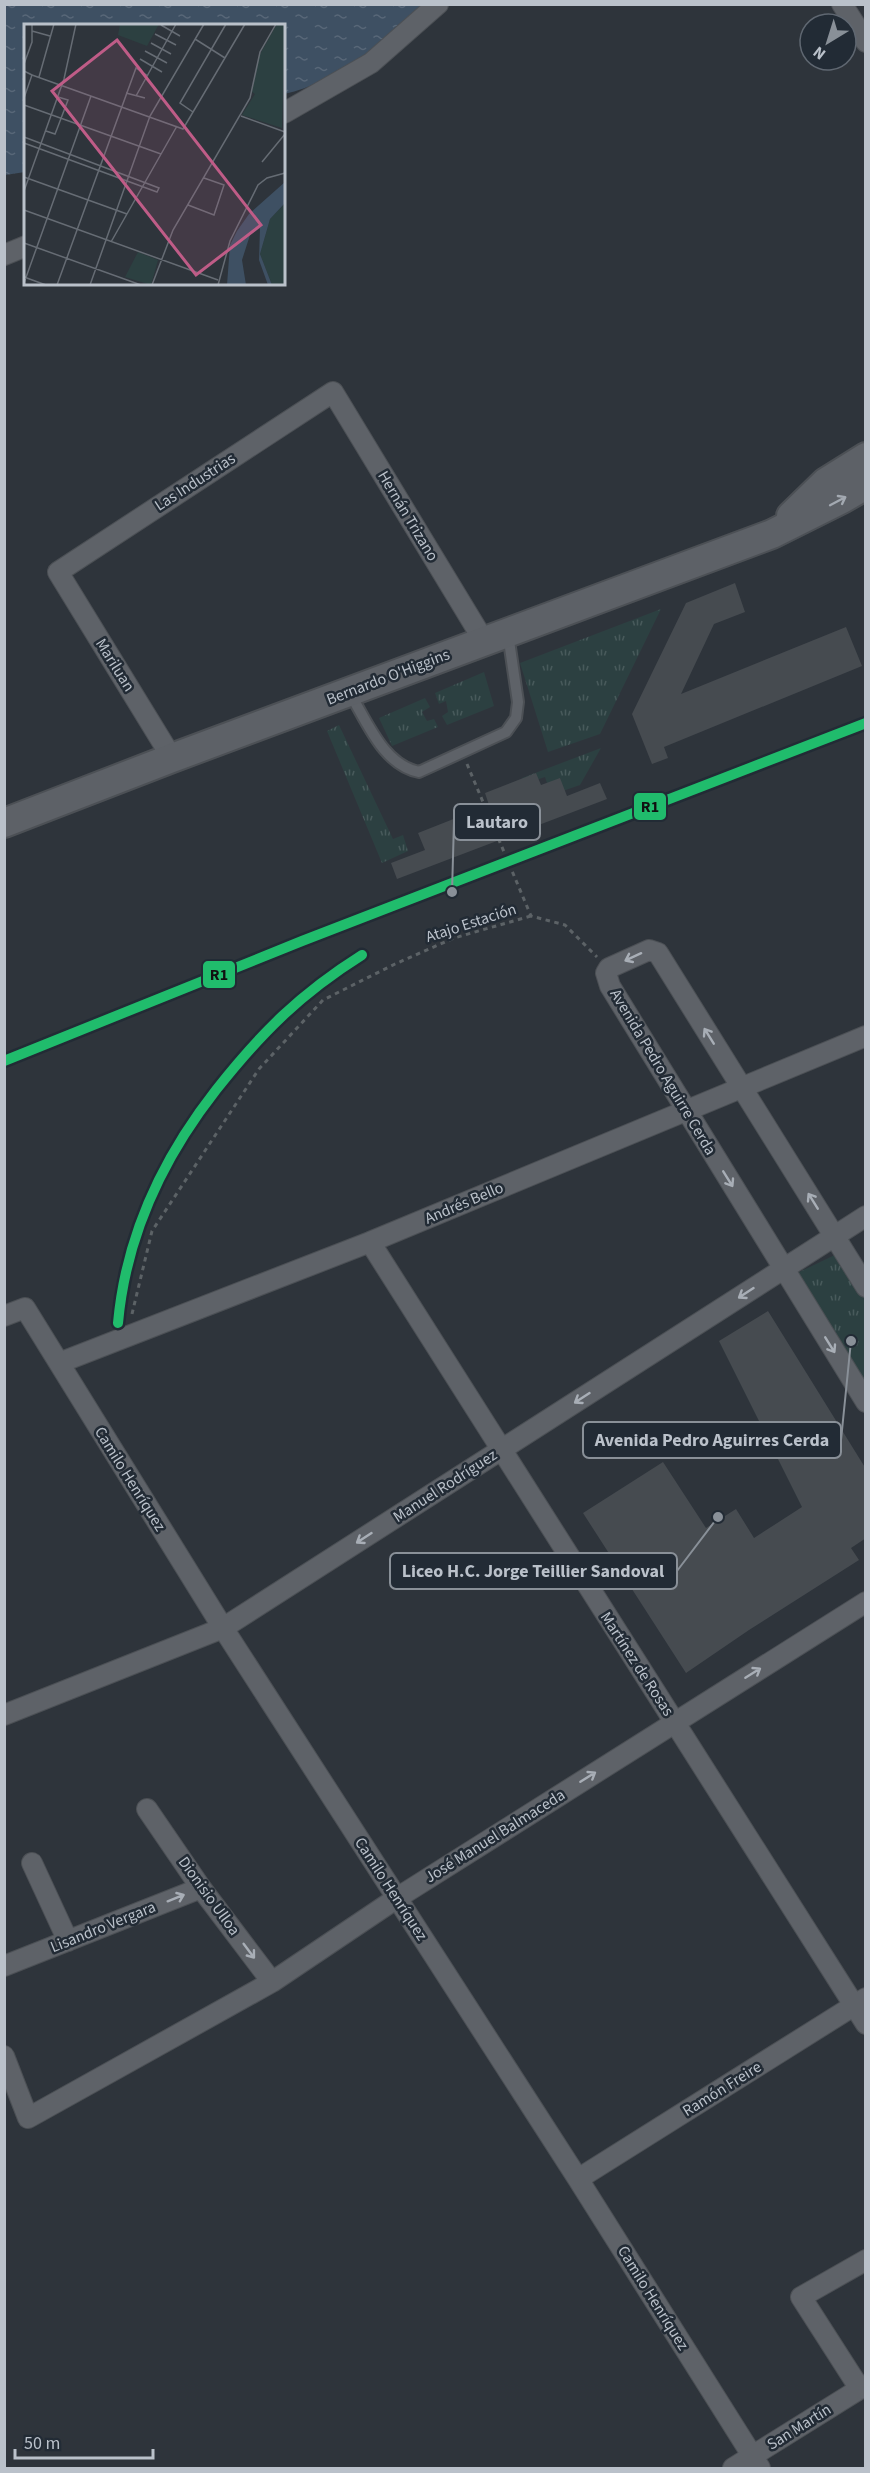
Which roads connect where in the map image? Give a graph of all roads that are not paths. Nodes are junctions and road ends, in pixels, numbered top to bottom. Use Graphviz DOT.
graph roads {
  1 [pos="438,4"];
  2 [pos="842,4"];
  3 [pos="866,42"];
  4 [pos="285,112"];
  5 [pos="24,247"];
  6 [pos="4,255"];
  7 [pos="333,392"];
  8 [pos="866,457"];
  9 [pos="866,485"];
  10 [pos="772,534"];
  11 [pos="58,572"];
  12 [pos="495,637"];
  13 [pos="349,692"];
  14 [pos="172,758"];
  15 [pos="4,823"];
  16 [pos="866,1036"];
  17 [pos="741,1087"];
  18 [pos="686,1111"];
  19 [pos="866,1216"];
  20 [pos="834,1236"];
  21 [pos="370,1242"];
  22 [pos="784,1269"];
  23 [pos="866,1287"];
  24 [pos="4,1316"];
  25 [pos="59,1363"];
  26 [pos="866,1402"];
  27 [pos="501,1450"];
  28 [pos="866,1602"];
  29 [pos="223,1628"];
  30 [pos="4,1715"];
  31 [pos="675,1722"];
  32 [pos="147,1809"];
  33 [pos="32,1863"];
  34 [pos="201,1888"];
  35 [pos="397,1898"];
  36 [pos="68,1941"];
  37 [pos="4,1966"];
  38 [pos="272,1982"];
  39 [pos="860,2002"];
  40 [pos="866,2024"];
  41 [pos="4,2056"];
  42 [pos="578,2179"];
  43 [pos="864,2266"];
  44 [pos="863,2387"];
  45 [pos="756,2462"];
  46 [pos="733,2469"];
  1 -- 4 [label="street"];
  2 -- 3 [label="street"];
  5 -- 6 [label="street"];
  7 -- 11 [label="street, Las Industrias"];
  7 -- 12 [label="street, Hernán Trizano"];
  8 -- 10 [label="main road, Bernardo O'Higgins"];
  10 -- 9 [label="main road, Bernardo O'Higgins, one-way"];
  10 -- 12 [label="main road, Bernardo O'Higgins"];
  11 -- 14 [label="street, Mariluan"];
  12 -- 13 [label="main road, Bernardo O'Higgins"];
  12 -- 13 [label="lane"];
  13 -- 14 [label="main road, Bernardo O'Higgins"];
  14 -- 15 [label="main road, Bernardo O'Higgins"];
  16 -- 17 [label="street, Andrés Bello"];
  17 -- 18 [label="street, Andrés Bello"];
  17 -- 18 [label="street, Avenida Pedro Aguirre Cerda, one-way"];
  20 -- 17 [label="street, Avenida Pedro Aguirre Cerda, one-way"];
  18 -- 21 [label="street, Andrés Bello"];
  18 -- 22 [label="street, Avenida Pedro Aguirre Cerda, one-way"];
  19 -- 20 [label="street, Manuel Rodríguez"];
  20 -- 22 [label="street, Manuel Rodríguez"];
  20 -- 23 [label="street, Avenida Pedro Aguirre Cerda"];
  21 -- 25 [label="street, Andrés Bello"];
  21 -- 27 [label="street, Martínez de Rosas"];
  22 -- 26 [label="street, Avenida Pedro Aguirre Cerda, one-way"];
  22 -- 27 [label="street, Manuel Rodríguez, one-way"];
  24 -- 25 [label="street, Camilo Henríquez"];
  25 -- 29 [label="street, Camilo Henríquez"];
  27 -- 29 [label="street, Manuel Rodríguez, one-way"];
  27 -- 31 [label="street, Martínez de Rosas"];
  31 -- 28 [label="street, José Manuel Balmaceda, one-way"];
  29 -- 30 [label="street, Manuel Rodríguez"];
  29 -- 35 [label="street, Camilo Henríquez"];
  35 -- 31 [label="street, José Manuel Balmaceda, one-way"];
  31 -- 39 [label="street, Martínez de Rosas"];
  32 -- 34 [label="street, Dionisio Ulloa"];
  33 -- 36 [label="street"];
  36 -- 34 [label="street, Lisandro Vergara, one-way"];
  34 -- 38 [label="street, Dionisio Ulloa, one-way"];
  35 -- 38 [label="street, José Manuel Balmaceda"];
  35 -- 42 [label="street, Camilo Henríquez"];
  36 -- 37 [label="street, Lisandro Vergara"];
  38 -- 41 [label="street, José Manuel Balmaceda"];
  39 -- 40 [label="street, Martínez de Rosas"];
  39 -- 42 [label="street, Ramón Freire"];
  42 -- 45 [label="street, Camilo Henríquez"];
  43 -- 44 [label="street"];
  44 -- 45 [label="street, San Martín"];
  45 -- 46 [label="street, San Martín"];
}
